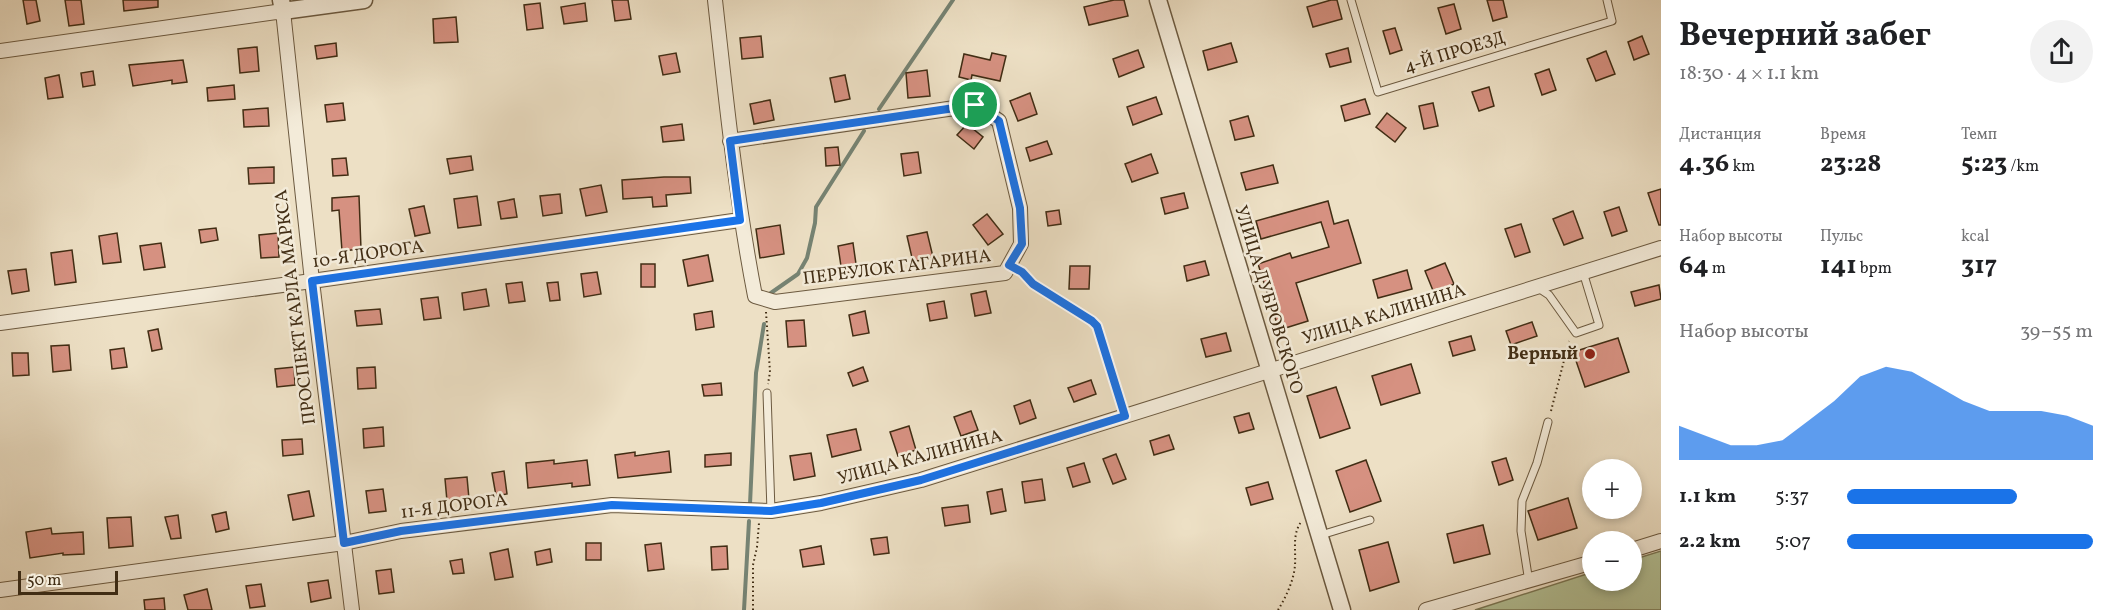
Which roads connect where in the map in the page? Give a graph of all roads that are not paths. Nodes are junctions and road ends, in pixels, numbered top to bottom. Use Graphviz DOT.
graph roads {
  1 [pos="364,0"];
  2 [pos="715,0"];
  3 [pos="1158,0"];
  4 [pos="1351,0"];
  5 [pos="1607,0"];
  6 [pos="282,5"];
  7 [pos="0,51"];
  8 [pos="730,141"];
  9 [pos="740,220"];
  10 [pos="1661,248"];
  11 [pos="1009,265"];
  12 [pos="1583,272"];
  13 [pos="312,281"];
  14 [pos="1033,284"];
  15 [pos="1537,287"];
  16 [pos="0,323"];
  17 [pos="1268,370"];
  18 [pos="767,393"];
  19 [pos="1548,422"];
  20 [pos="771,511"];
  21 [pos="1370,520"];
  22 [pos="1319,536"];
  23 [pos="1661,541"];
  24 [pos="344,543"];
  25 [pos="1642,547"];
  26 [pos="1582,565"];
  27 [pos="1529,582"];
  28 [pos="0,590"];
  29 [pos="352,610"];
  30 [pos="1342,610"];
  31 [pos="1426,610"];
  1 -- 6 [label="street"];
  2 -- 8 [label="street"];
  3 -- 17 [label="street, УЛИЦА ДУБРОВСКОГО"];
  4 -- 5 [label="lane, 4-Й ПРОЕЗД"];
  6 -- 7 [label="street"];
  6 -- 13 [label="street, ПРОСПЕКТ КАРЛА МАРКСА"];
  8 -- 9 [label="street"];
  8 -- 11 [label="street, ПЕРЕУЛОК ГАГАРИНА"];
  9 -- 11 [label="street, ПЕРЕУЛОК ГАГАРИНА"];
  9 -- 13 [label="street, 10-Я ДОРОГА"];
  10 -- 12 [label="street, УЛИЦА КАЛИНИНА"];
  11 -- 14 [label="lane"];
  12 -- 15 [label="street, УЛИЦА КАЛИНИНА"];
  12 -- 15 [label="lane"];
  13 -- 16 [label="street, 10-Я ДОРОГА"];
  13 -- 24 [label="street, ПРОСПЕКТ КАРЛА МАРКСА"];
  15 -- 17 [label="street, УЛИЦА КАЛИНИНА"];
  17 -- 20 [label="street, УЛИЦА КАЛИНИНА"];
  17 -- 22 [label="street, УЛИЦА ДУБРОВСКОГО"];
  18 -- 20 [label="lane"];
  19 -- 27 [label="lane"];
  20 -- 24 [label="street, 11-Я ДОРОГА"];
  21 -- 22 [label="lane"];
  22 -- 30 [label="street, УЛИЦА ДУБРОВСКОГО"];
  23 -- 25 [label="street"];
  24 -- 28 [label="street, 11-Я ДОРОГА"];
  24 -- 29 [label="street, ПРОСПЕКТ КАРЛА МАРКСА"];
  26 -- 27 [label="street"];
  27 -- 31 [label="street"];
}
